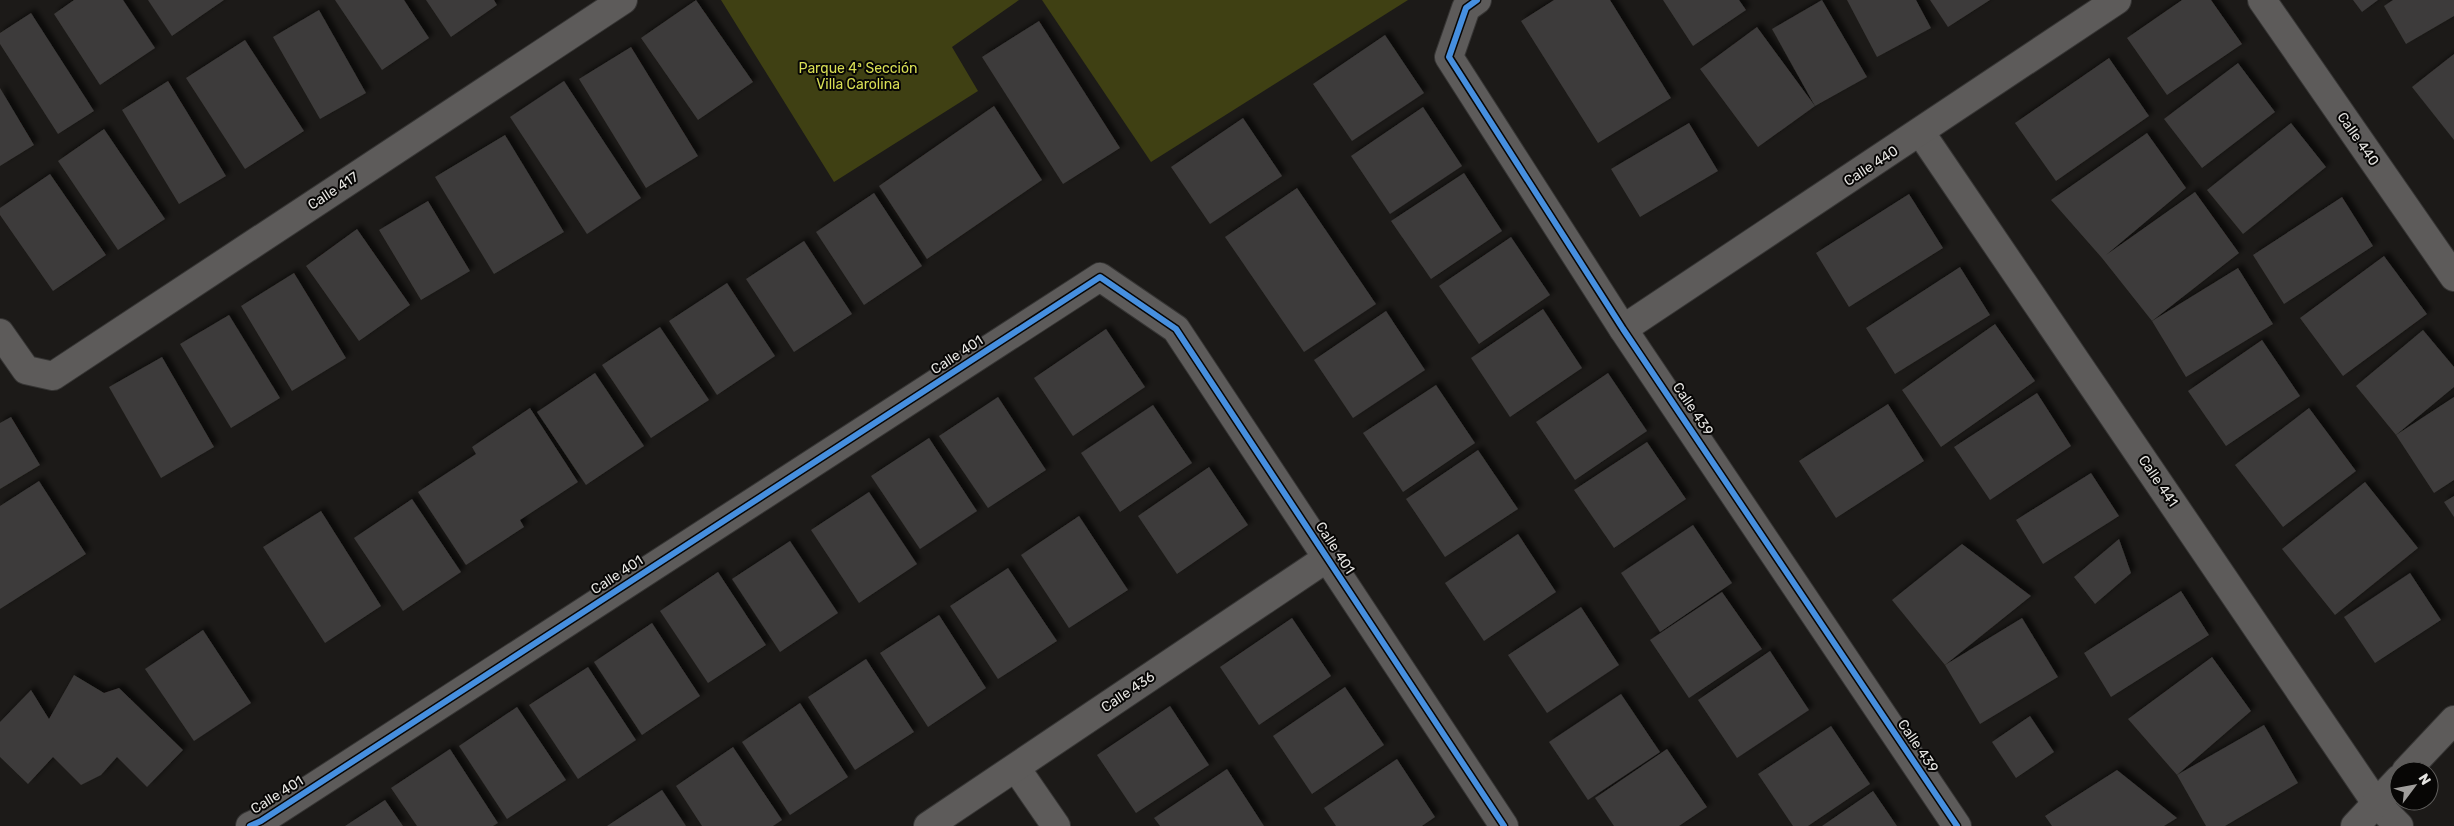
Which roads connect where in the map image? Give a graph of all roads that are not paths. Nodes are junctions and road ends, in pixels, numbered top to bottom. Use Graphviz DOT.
graph roads {
  1 [pos="623,0"];
  2 [pos="1477,0"];
  3 [pos="2117,0"];
  4 [pos="2262,0"];
  5 [pos="1921,133"];
  6 [pos="2454,277"];
  7 [pos="1624,329"];
  8 [pos="0,333"];
  9 [pos="1327,558"];
  10 [pos="2454,720"];
  11 [pos="2415,761"];
  12 [pos="1016,768"];
  13 [pos="2389,789"];
  14 [pos="2376,803"];
  15 [pos="250,826"];
  16 [pos="928,826"];
  17 [pos="1056,826"];
  18 [pos="1504,826"];
  19 [pos="1957,826"];
  20 [pos="2355,826"];
  21 [pos="2399,826"];
  1 -- 8 [label="street, Calle 417"];
  2 -- 7 [label="street, Calle 439"];
  3 -- 5 [label="street, Calle 440"];
  4 -- 6 [label="street, Calle 440"];
  5 -- 7 [label="street, Calle 440"];
  5 -- 14 [label="street, Calle 441"];
  7 -- 19 [label="street, Calle 439"];
  9 -- 12 [label="street, Calle 436"];
  9 -- 15 [label="street, Calle 401"];
  9 -- 18 [label="street, Calle 401"];
  10 -- 11 [label="street"];
  12 -- 16 [label="street, Calle 436"];
  12 -- 17 [label="street"];
  13 -- 14 [label="street"];
  14 -- 20 [label="street"];
  14 -- 21 [label="street, Calle 441"];
}
